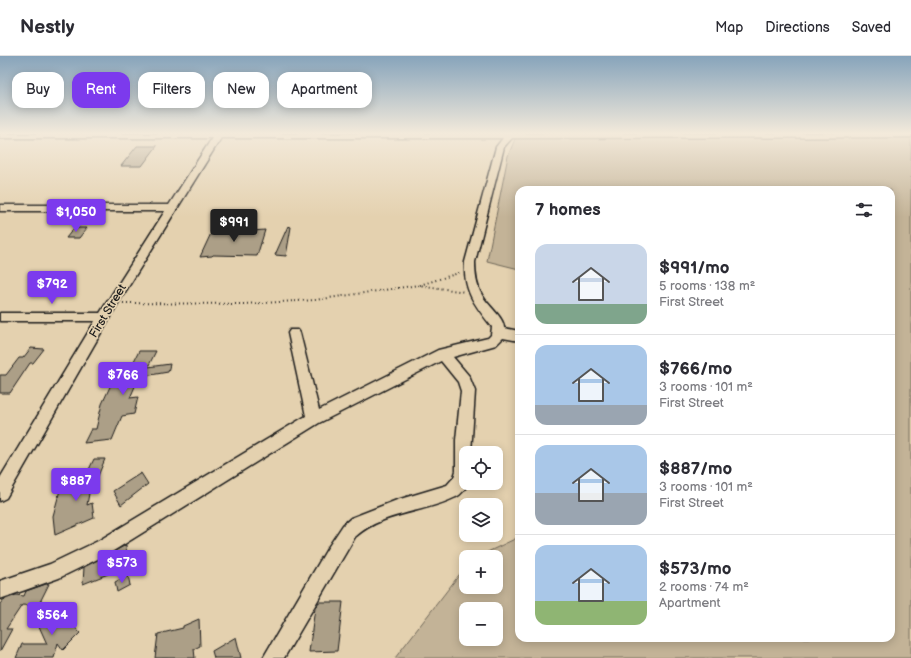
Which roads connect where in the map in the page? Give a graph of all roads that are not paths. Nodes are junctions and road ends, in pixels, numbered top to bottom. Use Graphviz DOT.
graph roads {
  1 [pos="202,161"];
  2 [pos="497,161"];
  3 [pos="0,208"];
  4 [pos="171,208"];
  5 [pos="0,317"];
  6 [pos="104,317"];
  7 [pos="498,332"];
  8 [pos="294,334"];
  9 [pos="515,335"];
  10 [pos="443,354"];
  11 [pos="314,419"];
  12 [pos="0,493"];
  13 [pos="0,590"];
  14 [pos="273,658"];
  1 -- 4 [label="street, First Street"];
  2 -- 7 [label="street"];
  3 -- 4 [label="street"];
  4 -- 6 [label="street, First Street"];
  5 -- 6 [label="street"];
  6 -- 12 [label="street, First Street"];
  7 -- 9 [label="street"];
  7 -- 10 [label="street"];
  8 -- 11 [label="street"];
  10 -- 11 [label="street"];
  10 -- 14 [label="street"];
  11 -- 13 [label="street"];
}
